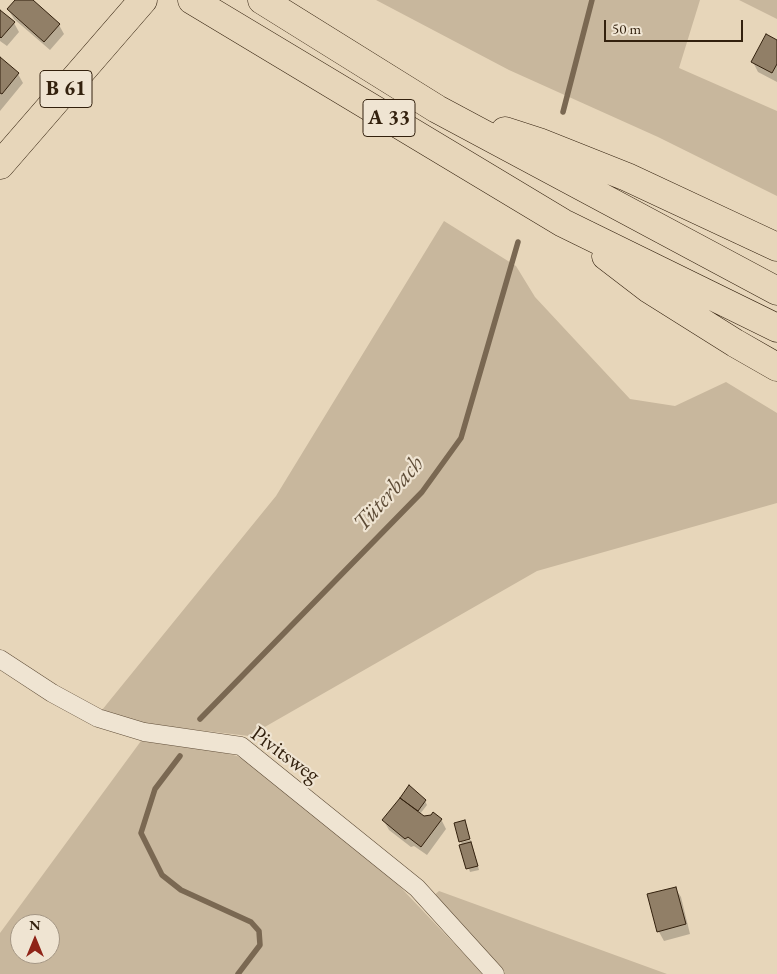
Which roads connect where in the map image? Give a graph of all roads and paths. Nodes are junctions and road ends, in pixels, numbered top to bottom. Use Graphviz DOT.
graph roads {
  1 [pos="143,0"];
  2 [pos="192,0"];
  3 [pos="262,0"];
  4 [pos="437,109"];
  5 [pos="0,165"];
  6 [pos="563,223"];
  7 [pos="777,247"];
  8 [pos="777,291"];
  9 [pos="777,328"];
  10 [pos="777,367"];
  11 [pos="0,659"];
  12 [pos="494,974"];
  1 -- 5 [label="main road, B 61"];
  2 -- 6 [label="main road, A 33"];
  3 -- 4 [label="main road, A 33"];
  4 -- 7 [label="main road"];
  4 -- 8 [label="main road, A 33"];
  6 -- 9 [label="main road, A 33"];
  6 -- 10 [label="main road"];
  11 -- 12 [label="street, Pivitsweg"];
}
